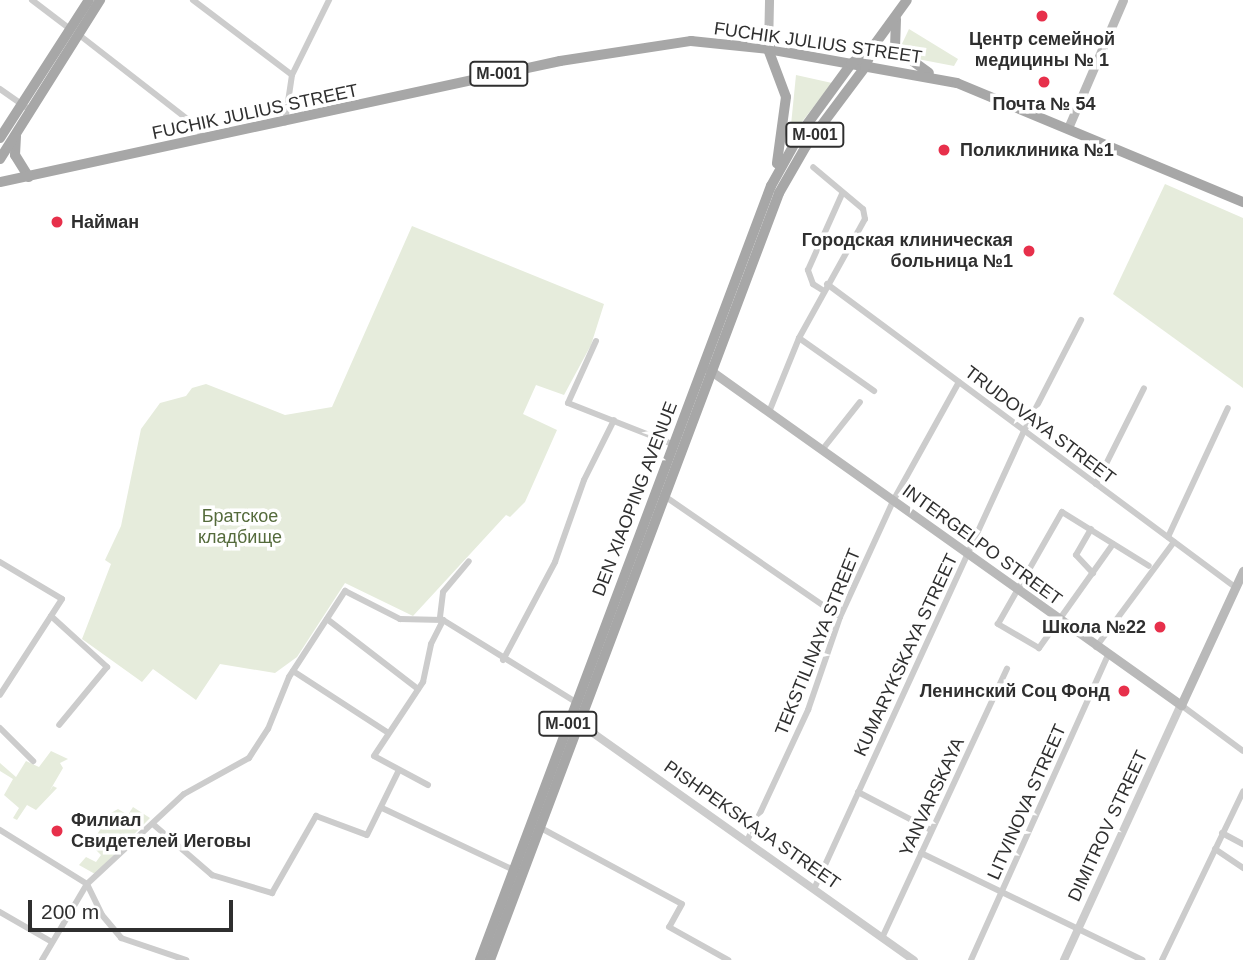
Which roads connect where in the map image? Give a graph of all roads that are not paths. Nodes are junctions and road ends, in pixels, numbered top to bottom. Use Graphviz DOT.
graph roads {
  1 [pos="32,0"];
  2 [pos="89,0"];
  3 [pos="100,0"];
  4 [pos="193,0"];
  5 [pos="329,0"];
  6 [pos="769,0"];
  7 [pos="907,0"];
  8 [pos="1124,0"];
  9 [pos="897,14"];
  10 [pos="74,32"];
  11 [pos="875,44"];
  12 [pos="768,49"];
  13 [pos="851,64"];
  14 [pos="866,67"];
  15 [pos="292,75"];
  16 [pos="935,77"];
  17 [pos="0,89"];
  18 [pos="26,107"];
  19 [pos="285,122"];
  20 [pos="1068,128"];
  21 [pos="17,132"];
  22 [pos="0,138"];
  23 [pos="205,141"];
  24 [pos="0,159"];
  25 [pos="813,167"];
  26 [pos="29,177"];
  27 [pos="0,182"];
  28 [pos="771,186"];
  29 [pos="842,194"];
  30 [pos="1243,202"];
  31 [pos="826,288"];
  32 [pos="1081,320"];
  33 [pos="799,338"];
  34 [pos="596,341"];
  35 [pos="703,365"];
  36 [pos="713,372"];
  37 [pos="959,382"];
  38 [pos="1144,388"];
  39 [pos="874,391"];
  40 [pos="860,402"];
  41 [pos="1228,408"];
  42 [pos="769,412"];
  43 [pos="614,420"];
  44 [pos="1024,431"];
  45 [pos="672,444"];
  46 [pos="822,450"];
  47 [pos="1096,484"];
  48 [pos="655,488"];
  49 [pos="665,495"];
  50 [pos="893,501"];
  51 [pos="1091,529"];
  52 [pos="1171,540"];
  53 [pos="1113,544"];
  54 [pos="967,554"];
  55 [pos="469,561"];
  56 [pos="0,562"];
  57 [pos="1149,566"];
  58 [pos="1243,571"];
  59 [pos="1093,573"];
  60 [pos="1235,587"];
  61 [pos="1020,592"];
  62 [pos="51,617"];
  63 [pos="840,617"];
  64 [pos="327,619"];
  65 [pos="442,619"];
  66 [pos="1060,620"];
  67 [pos="1096,647"];
  68 [pos="1108,655"];
  69 [pos="503,660"];
  70 [pos="1007,669"];
  71 [pos="293,671"];
  72 [pos="418,689"];
  73 [pos="0,695"];
  74 [pos="576,702"];
  75 [pos="1181,705"];
  76 [pos="574,720"];
  77 [pos="59,725"];
  78 [pos="0,728"];
  79 [pos="387,732"];
  80 [pos="1243,751"];
  81 [pos="33,761"];
  82 [pos="399,770"];
  83 [pos="428,785"];
  84 [pos="858,792"];
  85 [pos="1243,792"];
  86 [pos="382,808"];
  87 [pos="154,825"];
  88 [pos="539,827"];
  89 [pos="0,830"];
  90 [pos="932,830"];
  91 [pos="1222,833"];
  92 [pos="747,841"];
  93 [pos="1243,844"];
  94 [pos="1215,849"];
  95 [pos="921,853"];
  96 [pos="1243,867"];
  97 [pos="518,871"];
  98 [pos="87,884"];
  99 [pos="814,889"];
  100 [pos="1002,892"];
  101 [pos="0,912"];
  102 [pos="1078,929"];
  103 [pos="882,938"];
  104 [pos="52,942"];
  105 [pos="42,960"];
  106 [pos="186,960"];
  107 [pos="480,960"];
  108 [pos="490,960"];
  109 [pos="728,960"];
  110 [pos="914,960"];
  111 [pos="971,960"];
  112 [pos="1064,960"];
  113 [pos="1142,960"];
  114 [pos="1162,960"];
  1 -- 10 [label="street"];
  2 -- 10 [label="main road"];
  3 -- 10 [label="main road"];
  4 -- 15 [label="street"];
  5 -- 15 [label="street"];
  6 -- 12 [label="main road"];
  7 -- 9 [label="main road"];
  8 -- 20 [label="main road"];
  9 -- 11 [label="main road"];
  9 -- 16 [label="main road"];
  10 -- 18 [label="main road"];
  10 -- 23 [label="street"];
  11 -- 13 [label="main road, DEN XIAOPING AVENUE"];
  11 -- 14 [label="main road, DEN XIAOPING AVENUE"];
  12 -- 13 [label="main road, FUCHIK JULIUS STREET / М-001"];
  12 -- 19 [label="main road, FUCHIK JULIUS STREET / М-001"];
  12 -- 28 [label="main road"];
  13 -- 14 [label="main road, FUCHIK JULIUS STREET / М-001"];
  13 -- 28 [label="main road, DEN XIAOPING AVENUE / M-001"];
  14 -- 16 [label="main road, FUCHIK JULIUS STREET"];
  14 -- 36 [label="main road, DEN XIAOPING AVENUE / M-001"];
  15 -- 19 [label="street"];
  16 -- 20 [label="main road, FUCHIK JULIUS STREET"];
  17 -- 18 [label="street"];
  18 -- 21 [label="main road"];
  18 -- 22 [label="main road"];
  19 -- 23 [label="main road, FUCHIK JULIUS STREET / М-001"];
  20 -- 30 [label="main road, FUCHIK JULIUS STREET"];
  21 -- 24 [label="main road"];
  21 -- 26 [label="main road"];
  23 -- 26 [label="main road, FUCHIK JULIUS STREET / М-001"];
  25 -- 29 [label="street"];
  26 -- 27 [label="main road, FUCHIK JULIUS STREET / М-001"];
  28 -- 35 [label="main road, DEN XIAOPING AVENUE / M-001"];
  29 -- 31 [label="street"];
  29 -- 31 [label="street"];
  31 -- 33 [label="street"];
  31 -- 37 [label="street, TRUDOVAYA STREET"];
  32 -- 44 [label="street, KUMARYKSKAYA STREET"];
  33 -- 39 [label="street"];
  33 -- 42 [label="street"];
  34 -- 43 [label="street"];
  35 -- 36 [label="main road, INTERGELPO STREET"];
  35 -- 45 [label="main road, DEN XIAOPING AVENUE / M-001"];
  36 -- 42 [label="main road, INTERGELPO STREET"];
  36 -- 49 [label="main road, DEN XIAOPING AVENUE / M-001"];
  37 -- 44 [label="street, TRUDOVAYA STREET"];
  37 -- 50 [label="street, TEKSTILINAYA STREET"];
  38 -- 47 [label="street"];
  40 -- 46 [label="street"];
  41 -- 52 [label="street"];
  42 -- 46 [label="main road, INTERGELPO STREET"];
  43 -- 45 [label="street"];
  43 -- 69 [label="street"];
  44 -- 47 [label="street, TRUDOVAYA STREET"];
  44 -- 54 [label="street, KUMARYKSKAYA STREET"];
  45 -- 48 [label="main road, DEN XIAOPING AVENUE / M-001"];
  46 -- 50 [label="main road, INTERGELPO STREET"];
  47 -- 52 [label="street, TRUDOVAYA STREET"];
  48 -- 49 [label="street"];
  48 -- 74 [label="main road, DEN XIAOPING AVENUE / M-001"];
  49 -- 63 [label="street"];
  49 -- 76 [label="main road, DEN XIAOPING AVENUE / M-001"];
  50 -- 54 [label="main road, INTERGELPO STREET"];
  50 -- 63 [label="street, TEKSTILINAYA STREET"];
  51 -- 53 [label="street"];
  51 -- 59 [label="street"];
  51 -- 61 [label="street"];
  52 -- 60 [label="street, TRUDOVAYA STREET"];
  52 -- 67 [label="street"];
  53 -- 57 [label="street"];
  53 -- 59 [label="street"];
  54 -- 61 [label="main road, INTERGELPO STREET"];
  54 -- 84 [label="street, KUMARYKSKAYA STREET"];
  55 -- 65 [label="street"];
  56 -- 62 [label="street"];
  58 -- 60 [label="main road"];
  59 -- 66 [label="street"];
  60 -- 75 [label="main road"];
  61 -- 66 [label="main road, INTERGELPO STREET"];
  61 -- 66 [label="street"];
  62 -- 73 [label="street"];
  62 -- 77 [label="street"];
  63 -- 92 [label="street, TEKSTILINAYA STREET"];
  64 -- 65 [label="street"];
  64 -- 71 [label="street"];
  64 -- 72 [label="street"];
  65 -- 69 [label="street"];
  65 -- 72 [label="street"];
  66 -- 67 [label="main road, INTERGELPO STREET"];
  67 -- 68 [label="main road, INTERGELPO STREET"];
  68 -- 75 [label="main road, INTERGELPO STREET"];
  68 -- 100 [label="street, LITVINOVA STREET"];
  69 -- 74 [label="street"];
  70 -- 90 [label="street, YANVARSKAYA"];
  71 -- 79 [label="street"];
  71 -- 87 [label="street"];
  72 -- 79 [label="street"];
  74 -- 76 [label="main road, DEN XIAOPING AVENUE / M-001"];
  75 -- 80 [label="street, INTERGELPO STREET"];
  75 -- 102 [label="street, DIMITROV STREET"];
  76 -- 88 [label="main road, DEN XIAOPING AVENUE / M-001"];
  76 -- 92 [label="street, PISHPEKSKAJA STREET"];
  76 -- 97 [label="main road, DEN XIAOPING AVENUE / M-001"];
  78 -- 81 [label="street"];
  79 -- 82 [label="street"];
  82 -- 83 [label="street"];
  82 -- 86 [label="street"];
  84 -- 90 [label="street"];
  84 -- 99 [label="street, KUMARYKSKAYA STREET"];
  85 -- 91 [label="street"];
  86 -- 87 [label="street"];
  86 -- 97 [label="street"];
  87 -- 98 [label="street"];
  88 -- 97 [label="main road, DEN XIAOPING AVENUE / M-001"];
  88 -- 109 [label="street"];
  89 -- 98 [label="street"];
  90 -- 95 [label="street, YANVARSKAYA"];
  91 -- 93 [label="street"];
  91 -- 94 [label="street"];
  92 -- 99 [label="street, PISHPEKSKAJA STREET"];
  94 -- 96 [label="street"];
  94 -- 114 [label="street"];
  95 -- 100 [label="street"];
  95 -- 103 [label="street, YANVARSKAYA"];
  97 -- 107 [label="main road, DEN XIAOPING AVENUE / M-001"];
  97 -- 108 [label="main road, DEN XIAOPING AVENUE / M-001"];
  98 -- 104 [label="street"];
  98 -- 106 [label="street"];
  99 -- 103 [label="street, PISHPEKSKAJA STREET"];
  100 -- 102 [label="street"];
  100 -- 111 [label="street, LITVINOVA STREET"];
  101 -- 104 [label="street"];
  102 -- 112 [label="street, DIMITROV STREET"];
  102 -- 113 [label="street"];
  103 -- 110 [label="street, PISHPEKSKAJA STREET"];
  104 -- 105 [label="street"];
}
